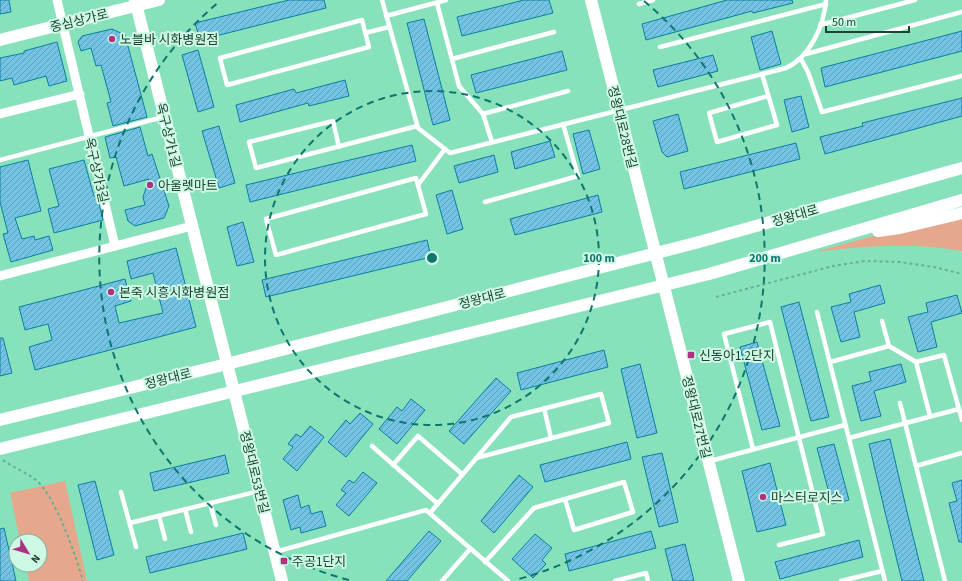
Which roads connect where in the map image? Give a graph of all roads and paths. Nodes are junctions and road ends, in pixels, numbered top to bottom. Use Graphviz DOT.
graph roads {
  1 [pos="57,0"];
  2 [pos="159,0"];
  3 [pos="382,0"];
  4 [pos="446,0"];
  5 [pos="591,0"];
  6 [pos="653,0"];
  7 [pos="914,0"];
  8 [pos="437,2"];
  9 [pos="826,2"];
  10 [pos="136,3"];
  11 [pos="639,4"];
  12 [pos="962,12"];
  13 [pos="386,16"];
  14 [pos="64,24"];
  15 [pos="820,25"];
  16 [pos="389,27"];
  17 [pos="554,32"];
  18 [pos="365,33"];
  19 [pos="0,40"];
  20 [pos="660,47"];
  21 [pos="806,54"];
  22 [pos="452,59"];
  23 [pos="801,59"];
  24 [pos="762,74"];
  25 [pos="962,76"];
  26 [pos="568,91"];
  27 [pos="80,94"];
  28 [pos="768,96"];
  29 [pos="618,110"];
  30 [pos="0,114"];
  31 [pos="483,114"];
  32 [pos="165,117"];
  33 [pos="563,124"];
  34 [pos="417,126"];
  35 [pos="90,136"];
  36 [pos="492,142"];
  37 [pos="339,147"];
  38 [pos="445,150"];
  39 [pos="0,160"];
  40 [pos="962,168"];
  41 [pos="418,185"];
  42 [pos="962,200"];
  43 [pos="485,202"];
  44 [pos="962,213"];
  45 [pos="192,226"];
  46 [pos="845,235"];
  47 [pos="115,246"];
  48 [pos="655,254"];
  49 [pos="962,274"];
  50 [pos="0,276"];
  51 [pos="664,286"];
  52 [pos="716,297"];
  53 [pos="817,312"];
  54 [pos="882,321"];
  55 [pos="889,346"];
  56 [pos="830,362"];
  57 [pos="916,362"];
  58 [pos="227,364"];
  59 [pos="234,392"];
  60 [pos="900,403"];
  61 [pos="544,408"];
  62 [pos="959,409"];
  63 [pos="930,416"];
  64 [pos="0,420"];
  65 [pos="962,420"];
  66 [pos="905,423"];
  67 [pos="845,425"];
  68 [pos="799,437"];
  69 [pos="551,438"];
  70 [pos="849,438"];
  71 [pos="372,446"];
  72 [pos="0,449"];
  73 [pos="753,450"];
  74 [pos="962,454"];
  75 [pos="0,458"];
  76 [pos="476,458"];
  77 [pos="708,462"];
  78 [pos="393,465"];
  79 [pos="916,466"];
  80 [pos="462,474"];
  81 [pos="259,491"];
  82 [pos="122,492"];
  83 [pos="565,499"];
  84 [pos="210,503"];
  85 [pos="438,504"];
  86 [pos="185,509"];
  87 [pos="430,513"];
  88 [pos="160,516"];
  89 [pos="130,523"];
  90 [pos="216,525"];
  91 [pos="191,532"];
  92 [pos="165,539"];
  93 [pos="779,545"];
  94 [pos="136,548"];
  95 [pos="470,549"];
  96 [pos="275,552"];
  97 [pos="485,562"];
  98 [pos="882,571"];
  99 [pos="83,581"];
  100 [pos="282,581"];
  101 [pos="442,581"];
  102 [pos="508,581"];
  103 [pos="615,581"];
  104 [pos="648,581"];
  105 [pos="739,581"];
  106 [pos="841,581"];
  107 [pos="885,581"];
  108 [pos="945,581"];
  1 -- 14 [label="street, 옥구상가3길"];
  2 -- 10 [label="street, 중심상가로"];
  3 -- 13 [label="lane"];
  4 -- 8 [label="lane"];
  5 -- 29 [label="street, 정왕대로28번길"];
  6 -- 11 [label="lane"];
  7 -- 15 [label="lane"];
  8 -- 13 [label="lane"];
  8 -- 22 [label="lane"];
  9 -- 15 [label="lane"];
  9 -- 20 [label="lane"];
  10 -- 14 [label="street, 중심상가로"];
  10 -- 32 [label="street, 옥구상가1길"];
  12 -- 21 [label="lane"];
  13 -- 16 [label="lane"];
  14 -- 19 [label="street, 중심상가로"];
  14 -- 27 [label="street, 옥구상가3길"];
  15 -- 21 [label="lane"];
  16 -- 18 [label="lane"];
  16 -- 34 [label="lane"];
  17 -- 22 [label="lane"];
  18 -- 18 [label="lane"];
  21 -- 23 [label="lane"];
  22 -- 31 [label="lane"];
  23 -- 24 [label="lane"];
  23 -- 25 [label="lane"];
  24 -- 28 [label="lane"];
  24 -- 29 [label="lane"];
  26 -- 31 [label="lane"];
  27 -- 30 [label="street"];
  27 -- 35 [label="street, 옥구상가3길"];
  28 -- 28 [label="lane"];
  29 -- 33 [label="lane"];
  29 -- 48 [label="street, 정왕대로28번길"];
  31 -- 36 [label="lane"];
  32 -- 35 [label="lane"];
  32 -- 45 [label="street, 옥구상가1길"];
  33 -- 36 [label="lane"];
  33 -- 43 [label="lane"];
  34 -- 37 [label="lane"];
  34 -- 38 [label="lane"];
  35 -- 39 [label="lane"];
  35 -- 47 [label="street, 옥구상가3길"];
  36 -- 38 [label="lane"];
  37 -- 37 [label="lane"];
  38 -- 41 [label="lane"];
  40 -- 48 [label="street, 정왕대로"];
  41 -- 41 [label="lane"];
  42 -- 46 [label="street"];
  44 -- 46 [label="street"];
  45 -- 47 [label="street"];
  45 -- 58 [label="street, 옥구상가1길"];
  46 -- 51 [label="street"];
  47 -- 50 [label="street"];
  48 -- 51 [label="street, 정왕대로27번길"];
  48 -- 58 [label="street, 정왕대로"];
  49 -- 52 [label="path"];
  51 -- 59 [label="street"];
  51 -- 77 [label="street, 정왕대로27번길"];
  53 -- 56 [label="lane"];
  54 -- 55 [label="lane"];
  55 -- 56 [label="lane"];
  55 -- 57 [label="lane"];
  56 -- 67 [label="lane"];
  57 -- 62 [label="lane"];
  57 -- 63 [label="lane"];
  58 -- 59 [label="street, 정왕대로53번길"];
  58 -- 64 [label="street, 정왕대로"];
  59 -- 72 [label="street"];
  59 -- 81 [label="street, 정왕대로53번길"];
  60 -- 66 [label="lane"];
  61 -- 69 [label="lane"];
  61 -- 69 [label="lane"];
  61 -- 76 [label="lane"];
  62 -- 63 [label="lane"];
  62 -- 65 [label="lane"];
  63 -- 66 [label="lane"];
  66 -- 70 [label="lane"];
  66 -- 79 [label="lane"];
  67 -- 68 [label="lane"];
  67 -- 70 [label="lane"];
  68 -- 73 [label="lane"];
  68 -- 73 [label="lane"];
  68 -- 93 [label="lane"];
  69 -- 76 [label="lane"];
  70 -- 98 [label="lane"];
  71 -- 78 [label="lane"];
  73 -- 77 [label="lane"];
  74 -- 79 [label="lane"];
  75 -- 99 [label="path"];
  76 -- 80 [label="lane"];
  77 -- 105 [label="street, 정왕대로27번길"];
  78 -- 80 [label="lane"];
  78 -- 85 [label="lane"];
  79 -- 108 [label="lane"];
  80 -- 85 [label="lane"];
  81 -- 84 [label="lane"];
  81 -- 96 [label="street, 정왕대로53번길"];
  82 -- 89 [label="lane"];
  83 -- 83 [label="lane"];
  83 -- 97 [label="lane"];
  84 -- 86 [label="lane"];
  84 -- 90 [label="lane"];
  85 -- 87 [label="lane"];
  86 -- 88 [label="lane"];
  86 -- 91 [label="lane"];
  87 -- 95 [label="lane"];
  87 -- 96 [label="lane"];
  88 -- 89 [label="lane"];
  88 -- 92 [label="lane"];
  89 -- 94 [label="lane"];
  95 -- 97 [label="lane"];
  95 -- 101 [label="lane"];
  96 -- 100 [label="street, 정왕대로53번길"];
  97 -- 102 [label="lane"];
  98 -- 106 [label="lane"];
  98 -- 107 [label="lane"];
  103 -- 104 [label="lane"];
}
